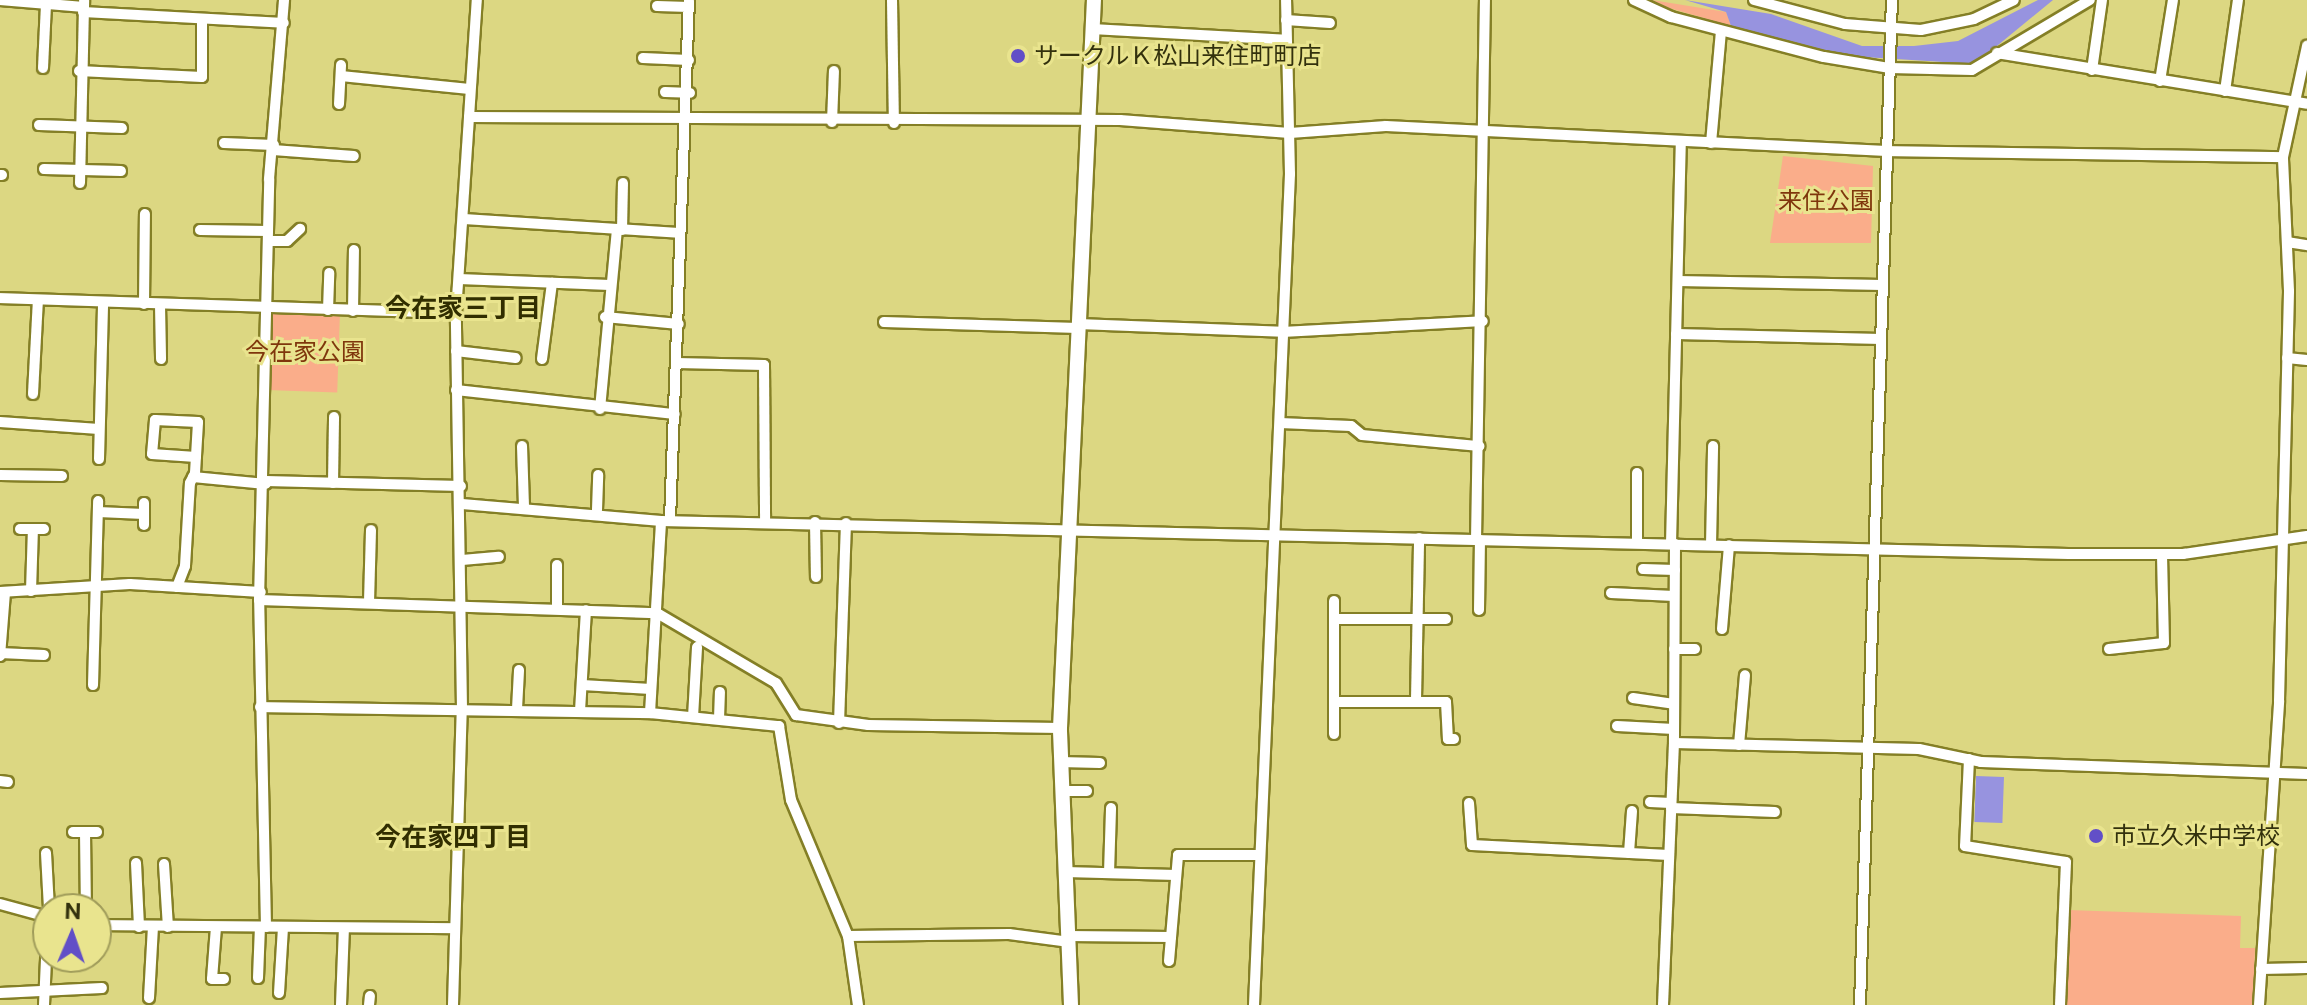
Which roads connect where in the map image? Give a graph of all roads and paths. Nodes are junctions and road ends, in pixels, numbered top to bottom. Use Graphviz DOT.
graph roads {
  1 [pos="0,0"];
  2 [pos="284,0"];
  3 [pos="477,0"];
  4 [pos="892,0"];
  5 [pos="1094,0"];
  6 [pos="1286,0"];
  7 [pos="1485,0"];
  8 [pos="1634,0"];
  9 [pos="1754,0"];
  10 [pos="1892,0"];
  11 [pos="2014,0"];
  12 [pos="2090,0"];
  13 [pos="2102,0"];
  14 [pos="2173,0"];
  15 [pos="2238,0"];
  16 [pos="689,3"];
  17 [pos="46,4"];
  18 [pos="84,6"];
  19 [pos="657,6"];
  20 [pos="202,19"];
  21 [pos="1286,20"];
  22 [pos="284,23"];
  23 [pos="1330,23"];
  24 [pos="1092,29"];
  25 [pos="1721,31"];
  26 [pos="1891,32"];
  27 [pos="1286,40"];
  28 [pos="2307,46"];
  29 [pos="1997,53"];
  30 [pos="643,58"];
  31 [pos="689,60"];
  32 [pos="1890,66"];
  33 [pos="43,68"];
  34 [pos="2092,70"];
  35 [pos="79,71"];
  36 [pos="834,71"];
  37 [pos="2160,81"];
  38 [pos="469,89"];
  39 [pos="2225,91"];
  40 [pos="665,92"];
  41 [pos="690,93"];
  42 [pos="2293,102"];
  43 [pos="339,104"];
  44 [pos="2307,104"];
  45 [pos="469,117"];
  46 [pos="1088,119"];
  47 [pos="690,120"];
  48 [pos="832,122"];
  49 [pos="894,123"];
  50 [pos="39,125"];
  51 [pos="82,126"];
  52 [pos="122,128"];
  53 [pos="1484,130"];
  54 [pos="1290,133"];
  55 [pos="1681,142"];
  56 [pos="224,143"];
  57 [pos="1711,143"];
  58 [pos="274,148"];
  59 [pos="1886,151"];
  60 [pos="354,156"];
  61 [pos="2283,157"];
  62 [pos="44,169"];
  63 [pos="80,170"];
  64 [pos="121,171"];
  65 [pos="80,183"];
  66 [pos="623,183"];
  67 [pos="145,214"];
  68 [pos="464,219"];
  69 [pos="300,229"];
  70 [pos="200,230"];
  71 [pos="620,230"];
  72 [pos="679,233"];
  73 [pos="268,236"];
  74 [pos="2287,242"];
  75 [pos="2307,245"];
  76 [pos="354,250"];
  77 [pos="329,273"];
  78 [pos="459,279"];
  79 [pos="1678,281"];
  80 [pos="552,283"];
  81 [pos="610,285"];
  82 [pos="1882,285"];
  83 [pos="0,298"];
  84 [pos="38,300"];
  85 [pos="103,303"];
  86 [pos="144,304"];
  87 [pos="160,305"];
  88 [pos="267,307"];
  89 [pos="328,310"];
  90 [pos="353,311"];
  91 [pos="456,313"];
  92 [pos="605,317"];
  93 [pos="1483,321"];
  94 [pos="884,322"];
  95 [pos="679,324"];
  96 [pos="1078,326"];
  97 [pos="1282,332"];
  98 [pos="1676,334"];
  99 [pos="1881,339"];
  100 [pos="456,351"];
  101 [pos="516,358"];
  102 [pos="2287,358"];
  103 [pos="161,359"];
  104 [pos="542,359"];
  105 [pos="2307,360"];
  106 [pos="677,363"];
  107 [pos="456,390"];
  108 [pos="33,394"];
  109 [pos="600,409"];
  110 [pos="675,414"];
  111 [pos="334,417"];
  112 [pos="0,422"];
  113 [pos="1280,423"];
  114 [pos="99,429"];
  115 [pos="522,446"];
  116 [pos="1479,446"];
  117 [pos="1713,446"];
  118 [pos="196,457"];
  119 [pos="99,459"];
  120 [pos="1637,473"];
  121 [pos="0,475"];
  122 [pos="598,475"];
  123 [pos="62,476"];
  124 [pos="193,477"];
  125 [pos="266,483"];
  126 [pos="333,483"];
  127 [pos="461,486"];
  128 [pos="462,504"];
  129 [pos="524,507"];
  130 [pos="597,510"];
  131 [pos="144,514"];
  132 [pos="666,520"];
  133 [pos="765,521"];
  134 [pos="815,522"];
  135 [pos="846,523"];
  136 [pos="1070,527"];
  137 [pos="20,529"];
  138 [pos="371,530"];
  139 [pos="1277,534"];
  140 [pos="2282,536"];
  141 [pos="2307,536"];
  142 [pos="1419,538"];
  143 [pos="1478,540"];
  144 [pos="1637,543"];
  145 [pos="1673,544"];
  146 [pos="1711,545"];
  147 [pos="1729,545"];
  148 [pos="1875,548"];
  149 [pos="2162,554"];
  150 [pos="499,557"];
  151 [pos="462,560"];
  152 [pos="557,565"];
  153 [pos="1643,569"];
  154 [pos="1675,570"];
  155 [pos="816,577"];
  156 [pos="97,586"];
  157 [pos="177,587"];
  158 [pos="31,591"];
  159 [pos="2,592"];
  160 [pos="1611,593"];
  161 [pos="260,596"];
  162 [pos="1674,596"];
  163 [pos="1334,601"];
  164 [pos="369,602"];
  165 [pos="462,605"];
  166 [pos="557,609"];
  167 [pos="586,610"];
  168 [pos="1479,610"];
  169 [pos="657,613"];
  170 [pos="1334,619"];
  171 [pos="1418,619"];
  172 [pos="1446,619"];
  173 [pos="1722,629"];
  174 [pos="697,647"];
  175 [pos="1674,649"];
  176 [pos="1695,649"];
  177 [pos="2109,649"];
  178 [pos="0,654"];
  179 [pos="44,655"];
  180 [pos="519,670"];
  181 [pos="1745,675"];
  182 [pos="93,685"];
  183 [pos="582,685"];
  184 [pos="651,689"];
  185 [pos="720,692"];
  186 [pos="1633,698"];
  187 [pos="1416,700"];
  188 [pos="1335,702"];
  189 [pos="1674,704"];
  190 [pos="260,707"];
  191 [pos="462,709"];
  192 [pos="517,709"];
  193 [pos="580,711"];
  194 [pos="650,713"];
  195 [pos="693,717"];
  196 [pos="719,719"];
  197 [pos="839,723"];
  198 [pos="1617,726"];
  199 [pos="1060,728"];
  200 [pos="1674,729"];
  201 [pos="1334,734"];
  202 [pos="1454,739"];
  203 [pos="1674,743"];
  204 [pos="1739,745"];
  205 [pos="1868,748"];
  206 [pos="1969,759"];
  207 [pos="1060,762"];
  208 [pos="1100,763"];
  209 [pos="2307,774"];
  210 [pos="2273,775"];
  211 [pos="1061,791"];
  212 [pos="1087,791"];
  213 [pos="1650,802"];
  214 [pos="1469,803"];
  215 [pos="1671,805"];
  216 [pos="1111,808"];
  217 [pos="1632,811"];
  218 [pos="1775,812"];
  219 [pos="85,832"];
  220 [pos="46,853"];
  221 [pos="1629,853"];
  222 [pos="1258,855"];
  223 [pos="1669,855"];
  224 [pos="136,863"];
  225 [pos="164,864"];
  226 [pos="1065,872"];
  227 [pos="1109,873"];
  228 [pos="1176,875"];
  229 [pos="47,893"];
  230 [pos="86,893"];
  231 [pos="0,904"];
  232 [pos="32,911"];
  233 [pos="112,926"];
  234 [pos="139,927"];
  235 [pos="153,927"];
  236 [pos="168,927"];
  237 [pos="216,927"];
  238 [pos="263,927"];
  239 [pos="283,927"];
  240 [pos="344,928"];
  241 [pos="454,928"];
  242 [pos="848,936"];
  243 [pos="1171,937"];
  244 [pos="1068,939"];
  245 [pos="1169,961"];
  246 [pos="2307,968"];
  247 [pos="2261,969"];
  248 [pos="45,973"];
  249 [pos="258,978"];
  250 [pos="224,979"];
  251 [pos="102,988"];
  252 [pos="0,993"];
  253 [pos="279,993"];
  254 [pos="149,998"];
  255 [pos="44,1000"];
  256 [pos="341,1005"];
  257 [pos="453,1005"];
  258 [pos="858,1005"];
  259 [pos="1071,1005"];
  260 [pos="1254,1005"];
  261 [pos="1663,1005"];
  262 [pos="1860,1005"];
  263 [pos="2060,1005"];
  264 [pos="2259,1005"];
  1 -- 17 [label="street"];
  2 -- 22 [label="street"];
  3 -- 38 [label="street"];
  4 -- 49 [label="street"];
  5 -- 24 [label="street"];
  6 -- 21 [label="street"];
  7 -- 53 [label="street"];
  8 -- 25 [label="street"];
  9 -- 26 [label="street"];
  10 -- 26 [label="street"];
  11 -- 26 [label="street"];
  12 -- 29 [label="street"];
  13 -- 34 [label="street"];
  14 -- 37 [label="street"];
  15 -- 39 [label="street"];
  16 -- 19 [label="street"];
  16 -- 31 [label="street"];
  17 -- 18 [label="street"];
  17 -- 33 [label="street"];
  18 -- 20 [label="street"];
  18 -- 35 [label="street"];
  20 -- 22 [label="street"];
  20 -- 35 [label="street"];
  21 -- 23 [label="street"];
  21 -- 27 [label="street"];
  22 -- 58 [label="street"];
  24 -- 27 [label="street"];
  24 -- 46 [label="street"];
  25 -- 32 [label="street"];
  25 -- 57 [label="street"];
  26 -- 32 [label="street"];
  27 -- 54 [label="street"];
  28 -- 42 [label="street"];
  29 -- 32 [label="street"];
  29 -- 34 [label="street"];
  30 -- 31 [label="street"];
  31 -- 41 [label="street"];
  32 -- 59 [label="street"];
  34 -- 37 [label="street"];
  35 -- 51 [label="street"];
  36 -- 48 [label="street"];
  37 -- 39 [label="street"];
  38 -- 43 [label="street"];
  38 -- 45 [label="street"];
  39 -- 42 [label="street"];
  40 -- 41 [label="street"];
  41 -- 47 [label="street"];
  42 -- 44 [label="street"];
  42 -- 61 [label="street"];
  45 -- 47 [label="street"];
  45 -- 68 [label="street"];
  46 -- 49 [label="street"];
  46 -- 54 [label="street"];
  46 -- 96 [label="street"];
  47 -- 48 [label="street"];
  47 -- 72 [label="street"];
  48 -- 49 [label="street"];
  50 -- 51 [label="street"];
  51 -- 52 [label="street"];
  51 -- 63 [label="street"];
  53 -- 54 [label="street"];
  53 -- 55 [label="street"];
  53 -- 93 [label="street"];
  54 -- 97 [label="street"];
  55 -- 57 [label="street"];
  55 -- 79 [label="street"];
  56 -- 58 [label="street"];
  57 -- 59 [label="street"];
  58 -- 60 [label="street"];
  58 -- 73 [label="street"];
  59 -- 61 [label="street"];
  59 -- 82 [label="street"];
  61 -- 74 [label="street"];
  62 -- 63 [label="street"];
  63 -- 64 [label="street"];
  63 -- 65 [label="street"];
  66 -- 71 [label="street"];
  67 -- 86 [label="street"];
  68 -- 71 [label="street"];
  68 -- 78 [label="street"];
  69 -- 73 [label="street"];
  70 -- 73 [label="street"];
  71 -- 72 [label="street"];
  71 -- 81 [label="street"];
  72 -- 95 [label="street"];
  73 -- 88 [label="street"];
  74 -- 75 [label="street"];
  74 -- 102 [label="street"];
  76 -- 90 [label="street"];
  77 -- 89 [label="street"];
  78 -- 80 [label="street"];
  78 -- 91 [label="street"];
  79 -- 82 [label="street"];
  79 -- 98 [label="street"];
  80 -- 81 [label="street"];
  80 -- 104 [label="street"];
  81 -- 92 [label="street"];
  82 -- 99 [label="street"];
  83 -- 84 [label="street"];
  84 -- 85 [label="street"];
  84 -- 108 [label="street"];
  85 -- 86 [label="street"];
  85 -- 114 [label="street"];
  86 -- 87 [label="street"];
  87 -- 88 [label="street"];
  87 -- 103 [label="street"];
  88 -- 89 [label="street"];
  88 -- 125 [label="street"];
  89 -- 90 [label="street"];
  90 -- 91 [label="street"];
  91 -- 100 [label="street"];
  92 -- 95 [label="street"];
  92 -- 109 [label="street"];
  93 -- 97 [label="street"];
  93 -- 116 [label="street"];
  94 -- 96 [label="street"];
  95 -- 106 [label="street"];
  96 -- 97 [label="street"];
  96 -- 136 [label="street"];
  97 -- 113 [label="street"];
  98 -- 99 [label="street"];
  98 -- 145 [label="street"];
  99 -- 148 [label="street"];
  100 -- 101 [label="street"];
  100 -- 107 [label="street"];
  102 -- 105 [label="street"];
  102 -- 140 [label="street"];
  106 -- 110 [label="street"];
  106 -- 133 [label="street"];
  107 -- 109 [label="street"];
  107 -- 127 [label="street"];
  109 -- 110 [label="street"];
  110 -- 132 [label="street"];
  111 -- 126 [label="street"];
  112 -- 114 [label="street"];
  113 -- 116 [label="street"];
  113 -- 139 [label="street"];
  114 -- 119 [label="street"];
  115 -- 129 [label="street"];
  116 -- 143 [label="street"];
  117 -- 146 [label="street"];
  118 -- 118 [label="street"];
  118 -- 124 [label="street"];
  120 -- 144 [label="street"];
  121 -- 123 [label="street"];
  122 -- 130 [label="street"];
  124 -- 125 [label="street"];
  124 -- 157 [label="street"];
  125 -- 126 [label="street"];
  125 -- 161 [label="street"];
  126 -- 127 [label="street"];
  127 -- 128 [label="street"];
  128 -- 129 [label="street"];
  128 -- 151 [label="street"];
  129 -- 130 [label="street"];
  130 -- 132 [label="street"];
  131 -- 156 [label="street"];
  132 -- 133 [label="street"];
  132 -- 169 [label="street"];
  133 -- 134 [label="street"];
  134 -- 135 [label="street"];
  134 -- 155 [label="street"];
  135 -- 136 [label="street"];
  135 -- 197 [label="street"];
  136 -- 139 [label="street"];
  136 -- 199 [label="street"];
  137 -- 158 [label="street"];
  138 -- 164 [label="street"];
  139 -- 142 [label="street"];
  139 -- 222 [label="street"];
  140 -- 141 [label="street"];
  140 -- 149 [label="street"];
  140 -- 210 [label="street"];
  142 -- 143 [label="street"];
  142 -- 171 [label="street"];
  143 -- 144 [label="street"];
  143 -- 168 [label="street"];
  144 -- 145 [label="street"];
  145 -- 146 [label="street"];
  145 -- 154 [label="street"];
  146 -- 147 [label="street"];
  147 -- 148 [label="street"];
  147 -- 173 [label="street"];
  148 -- 149 [label="street"];
  148 -- 205 [label="street"];
  149 -- 177 [label="street"];
  150 -- 151 [label="street"];
  151 -- 165 [label="street"];
  152 -- 166 [label="street"];
  153 -- 154 [label="street"];
  154 -- 162 [label="street"];
  156 -- 157 [label="street"];
  156 -- 158 [label="street"];
  156 -- 182 [label="street"];
  157 -- 161 [label="street"];
  158 -- 159 [label="street"];
  159 -- 178 [label="street"];
  160 -- 162 [label="street"];
  161 -- 164 [label="street"];
  161 -- 190 [label="street"];
  162 -- 175 [label="street"];
  163 -- 170 [label="street"];
  164 -- 165 [label="street"];
  165 -- 166 [label="street"];
  165 -- 191 [label="street"];
  166 -- 167 [label="street"];
  167 -- 169 [label="street"];
  167 -- 183 [label="street"];
  169 -- 184 [label="street"];
  169 -- 197 [label="street"];
  170 -- 171 [label="street"];
  170 -- 188 [label="street"];
  171 -- 172 [label="street"];
  171 -- 187 [label="street"];
  174 -- 195 [label="street"];
  175 -- 176 [label="street"];
  175 -- 189 [label="street"];
  178 -- 179 [label="street"];
  180 -- 192 [label="street"];
  181 -- 204 [label="street"];
  183 -- 184 [label="street"];
  183 -- 193 [label="street"];
  184 -- 194 [label="street"];
  185 -- 196 [label="street"];
  186 -- 189 [label="street"];
  187 -- 188 [label="street"];
  187 -- 202 [label="street"];
  188 -- 201 [label="street"];
  189 -- 200 [label="street"];
  190 -- 191 [label="street"];
  190 -- 238 [label="street"];
  191 -- 192 [label="street"];
  191 -- 241 [label="street"];
  192 -- 193 [label="street"];
  193 -- 194 [label="street"];
  194 -- 195 [label="street"];
  195 -- 196 [label="street"];
  196 -- 242 [label="street"];
  197 -- 199 [label="street"];
  198 -- 200 [label="street"];
  199 -- 207 [label="street"];
  200 -- 203 [label="street"];
  203 -- 204 [label="street"];
  203 -- 215 [label="street"];
  204 -- 205 [label="street"];
  205 -- 206 [label="street"];
  205 -- 262 [label="street"];
  206 -- 210 [label="street"];
  206 -- 263 [label="street"];
  207 -- 208 [label="street"];
  207 -- 211 [label="street"];
  209 -- 210 [label="street"];
  210 -- 247 [label="street"];
  211 -- 212 [label="street"];
  211 -- 226 [label="street"];
  213 -- 215 [label="street"];
  214 -- 221 [label="street"];
  215 -- 218 [label="street"];
  215 -- 223 [label="street"];
  216 -- 227 [label="street"];
  217 -- 221 [label="street"];
  219 -- 230 [label="street"];
  220 -- 229 [label="street"];
  221 -- 223 [label="street"];
  222 -- 228 [label="street"];
  222 -- 260 [label="street"];
  223 -- 261 [label="street"];
  224 -- 234 [label="street"];
  225 -- 236 [label="street"];
  226 -- 227 [label="street"];
  226 -- 244 [label="street"];
  227 -- 228 [label="street"];
  228 -- 243 [label="street"];
  231 -- 232 [label="street"];
  233 -- 234 [label="street"];
  234 -- 235 [label="street"];
  235 -- 236 [label="street"];
  235 -- 254 [label="street"];
  236 -- 237 [label="street"];
  237 -- 238 [label="street"];
  237 -- 250 [label="street"];
  238 -- 239 [label="street"];
  238 -- 249 [label="street"];
  239 -- 240 [label="street"];
  239 -- 253 [label="street"];
  240 -- 241 [label="street"];
  240 -- 256 [label="street"];
  241 -- 257 [label="street"];
  242 -- 244 [label="street"];
  242 -- 258 [label="street"];
  243 -- 244 [label="street"];
  243 -- 245 [label="street"];
  244 -- 259 [label="street"];
  246 -- 247 [label="street"];
  247 -- 264 [label="street"];
  248 -- 255 [label="street"];
  251 -- 255 [label="street"];
  252 -- 255 [label="street"];
}
